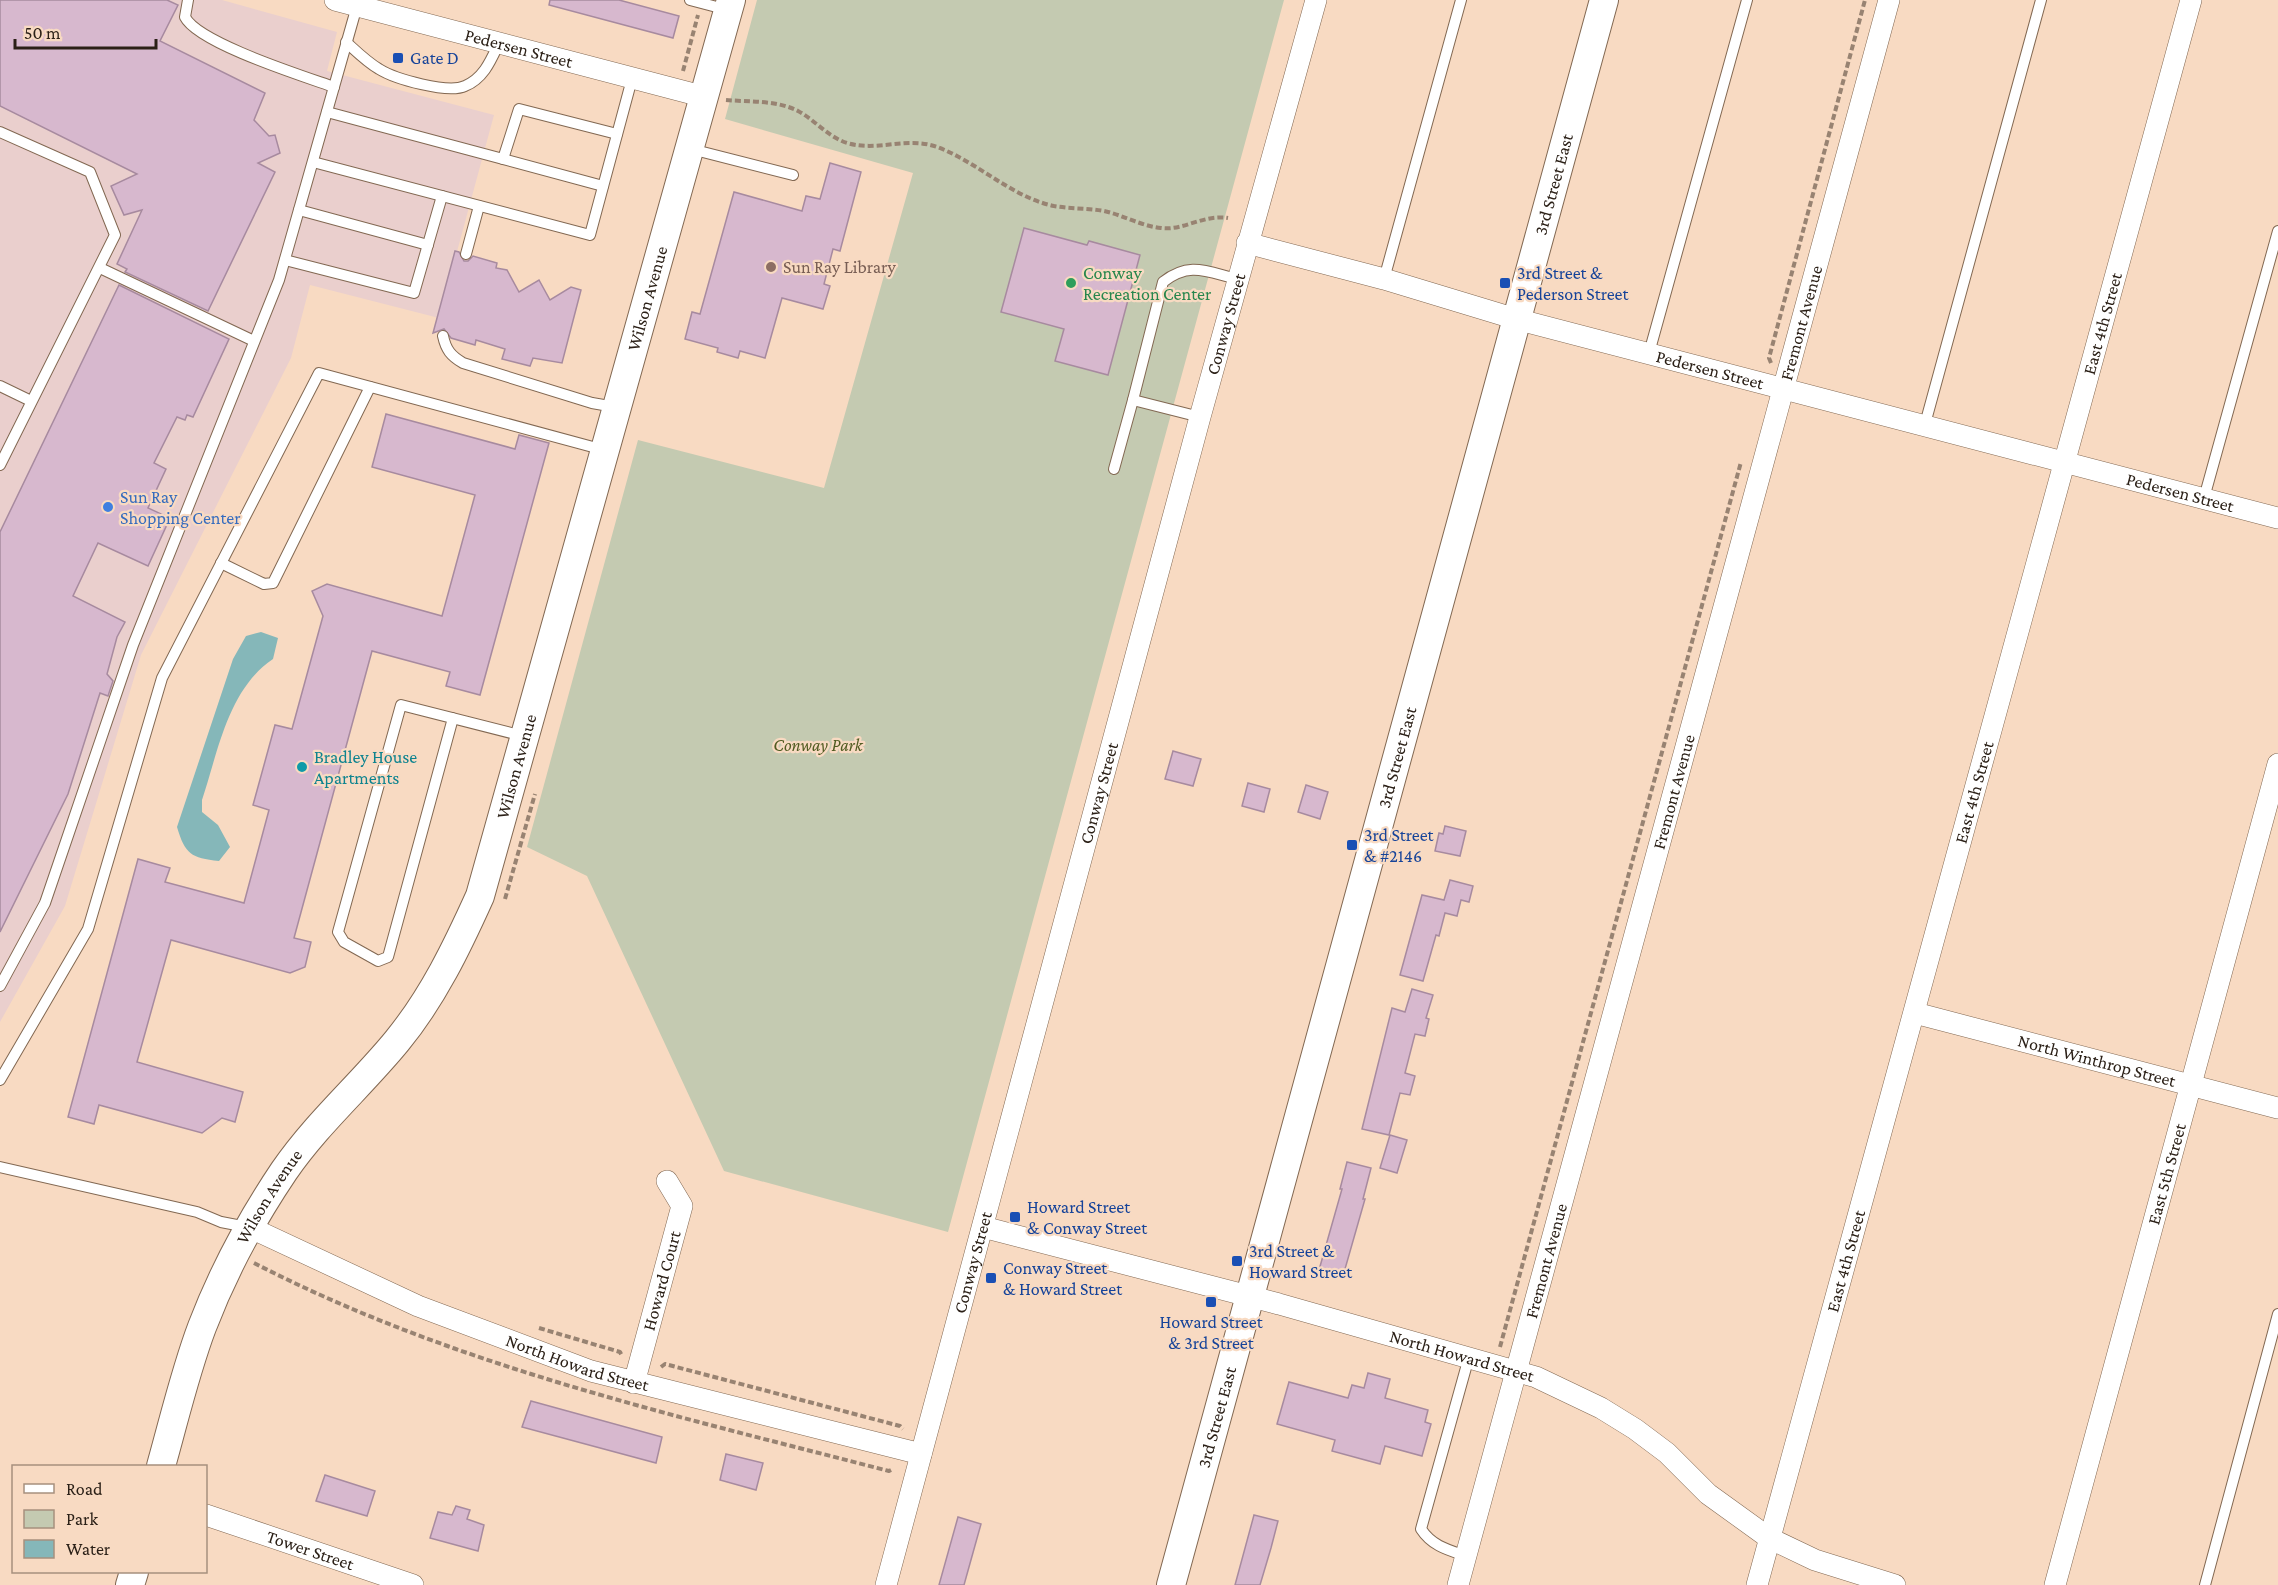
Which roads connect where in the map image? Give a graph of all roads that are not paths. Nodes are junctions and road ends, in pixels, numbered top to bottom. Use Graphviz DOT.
graph roads {
  1 [pos="188,0"];
  2 [pos="334,0"];
  3 [pos="1316,0"];
  4 [pos="1461,0"];
  5 [pos="1604,0"];
  6 [pos="1747,0"];
  7 [pos="1889,0"];
  8 [pos="2041,0"];
  9 [pos="2191,0"];
  10 [pos="696,1"];
  11 [pos="367,5"];
  12 [pos="730,5"];
  13 [pos="346,42"];
  14 [pos="499,43"];
  15 [pos="632,79"];
  16 [pos="334,87"];
  17 [pos="705,97"];
  18 [pos="327,112"];
  19 [pos="0,132"];
  20 [pos="616,134"];
  21 [pos="690,149"];
  22 [pos="503,159"];
  23 [pos="313,162"];
  24 [pos="793,175"];
  25 [pos="603,186"];
  26 [pos="442,196"];
  27 [pos="479,206"];
  28 [pos="299,210"];
  29 [pos="2278,231"];
  30 [pos="1247,243"];
  31 [pos="428,245"];
  32 [pos="466,254"];
  33 [pos="285,260"];
  34 [pos="100,268"];
  35 [pos="1237,279"];
  36 [pos="1384,279"];
  37 [pos="1516,319"];
  38 [pos="443,336"];
  39 [pos="254,342"];
  40 [pos="1649,353"];
  41 [pos="0,386"];
  42 [pos="370,387"];
  43 [pos="1785,387"];
  44 [pos="1133,400"];
  45 [pos="31,401"];
  46 [pos="616,407"];
  47 [pos="1200,417"];
  48 [pos="1925,424"];
  49 [pos="604,450"];
  50 [pos="2063,462"];
  51 [pos="0,465"];
  52 [pos="1114,469"];
  53 [pos="2204,498"];
  54 [pos="2278,518"];
  55 [pos="221,563"];
  56 [pos="453,718"];
  57 [pos="526,737"];
  58 [pos="2278,764"];
  59 [pos="0,986"];
  60 [pos="1915,1013"];
  61 [pos="0,1080"];
  62 [pos="2191,1085"];
  63 [pos="2278,1108"];
  64 [pos="0,1167"];
  65 [pos="667,1181"];
  66 [pos="249,1227"];
  67 [pos="983,1227"];
  68 [pos="1251,1297"];
  69 [pos="2278,1314"];
  70 [pos="1469,1357"];
  71 [pos="1516,1370"];
  72 [pos="634,1383"];
  73 [pos="921,1454"];
  74 [pos="162,1465"];
  75 [pos="207,1515"];
  76 [pos="1769,1538"];
  77 [pos="1466,1556"];
  78 [pos="413,1585"];
  79 [pos="885,1585"];
  80 [pos="1171,1585"];
  81 [pos="1458,1585"];
  82 [pos="1757,1585"];
  83 [pos="1895,1585"];
  84 [pos="2055,1585"];
  85 [pos="2205,1585"];
  1 -- 16 [label="lane"];
  2 -- 11 [label="street, Pedersen Street"];
  3 -- 30 [label="street, Conway Street"];
  4 -- 36 [label="lane"];
  5 -- 37 [label="street, 3rd Street East"];
  6 -- 40 [label="lane"];
  7 -- 43 [label="street, Fremont Avenue"];
  8 -- 48 [label="lane"];
  9 -- 50 [label="street, East 4th Street"];
  10 -- 12 [label="lane"];
  11 -- 13 [label="lane"];
  11 -- 14 [label="street, Pedersen Street"];
  12 -- 17 [label="street, Wilson Avenue"];
  13 -- 14 [label="lane"];
  13 -- 16 [label="lane"];
  14 -- 15 [label="street, Pedersen Street"];
  15 -- 17 [label="street, Pedersen Street"];
  15 -- 20 [label="lane"];
  16 -- 18 [label="lane"];
  17 -- 21 [label="street, Wilson Avenue"];
  18 -- 22 [label="lane"];
  18 -- 23 [label="lane"];
  19 -- 34 [label="lane"];
  20 -- 22 [label="lane"];
  20 -- 25 [label="lane"];
  21 -- 24 [label="lane"];
  21 -- 46 [label="street, Wilson Avenue"];
  22 -- 25 [label="lane"];
  23 -- 26 [label="lane"];
  23 -- 28 [label="lane"];
  25 -- 27 [label="lane"];
  26 -- 27 [label="lane"];
  26 -- 31 [label="lane"];
  27 -- 32 [label="lane"];
  28 -- 31 [label="lane"];
  28 -- 33 [label="lane"];
  29 -- 53 [label="lane"];
  30 -- 35 [label="street, Conway Street"];
  30 -- 36 [label="street, Pedersen Street"];
  31 -- 33 [label="lane"];
  33 -- 39 [label="lane"];
  34 -- 39 [label="lane"];
  34 -- 45 [label="lane"];
  35 -- 44 [label="lane"];
  35 -- 47 [label="street, Conway Street"];
  36 -- 37 [label="street, Pedersen Street"];
  37 -- 40 [label="street, Pedersen Street"];
  37 -- 68 [label="street, 3rd Street East"];
  38 -- 46 [label="lane"];
  39 -- 59 [label="lane"];
  40 -- 43 [label="street, Pedersen Street"];
  41 -- 45 [label="lane"];
  42 -- 49 [label="lane"];
  42 -- 55 [label="lane"];
  42 -- 55 [label="lane"];
  43 -- 48 [label="street, Pedersen Street"];
  43 -- 71 [label="street, Fremont Avenue"];
  44 -- 47 [label="lane"];
  44 -- 52 [label="lane"];
  45 -- 51 [label="lane"];
  46 -- 49 [label="street, Wilson Avenue"];
  47 -- 67 [label="street, Conway Street"];
  48 -- 50 [label="street, Pedersen Street"];
  49 -- 57 [label="street, Wilson Avenue"];
  50 -- 53 [label="street, Pedersen Street"];
  50 -- 60 [label="street, East 4th Street"];
  53 -- 54 [label="street, Pedersen Street"];
  55 -- 61 [label="lane"];
  56 -- 56 [label="lane"];
  56 -- 57 [label="lane"];
  57 -- 66 [label="street, Wilson Avenue"];
  58 -- 62 [label="street, East 5th Street"];
  60 -- 62 [label="street, North Winthrop Street"];
  60 -- 76 [label="street, East 4th Street"];
  62 -- 63 [label="street, North Winthrop Street"];
  62 -- 84 [label="street, East 5th Street"];
  64 -- 66 [label="lane"];
  65 -- 72 [label="street, Howard Court"];
  66 -- 72 [label="street, North Howard Street"];
  66 -- 74 [label="street, Wilson Avenue"];
  67 -- 68 [label="street, North Howard Street"];
  67 -- 73 [label="street, Conway Street"];
  68 -- 70 [label="street, North Howard Street"];
  68 -- 80 [label="street, 3rd Street East"];
  69 -- 85 [label="lane"];
  70 -- 71 [label="street, North Howard Street"];
  70 -- 77 [label="lane"];
  71 -- 76 [label="street, North Howard Street"];
  71 -- 77 [label="street, Fremont Avenue"];
  72 -- 73 [label="street, North Howard Street"];
  73 -- 79 [label="street, Conway Street"];
  75 -- 78 [label="street, Tower Street"];
  76 -- 82 [label="street, East 4th Street"];
  76 -- 83 [label="street, North Howard Street"];
  77 -- 81 [label="street, Fremont Avenue"];
}
